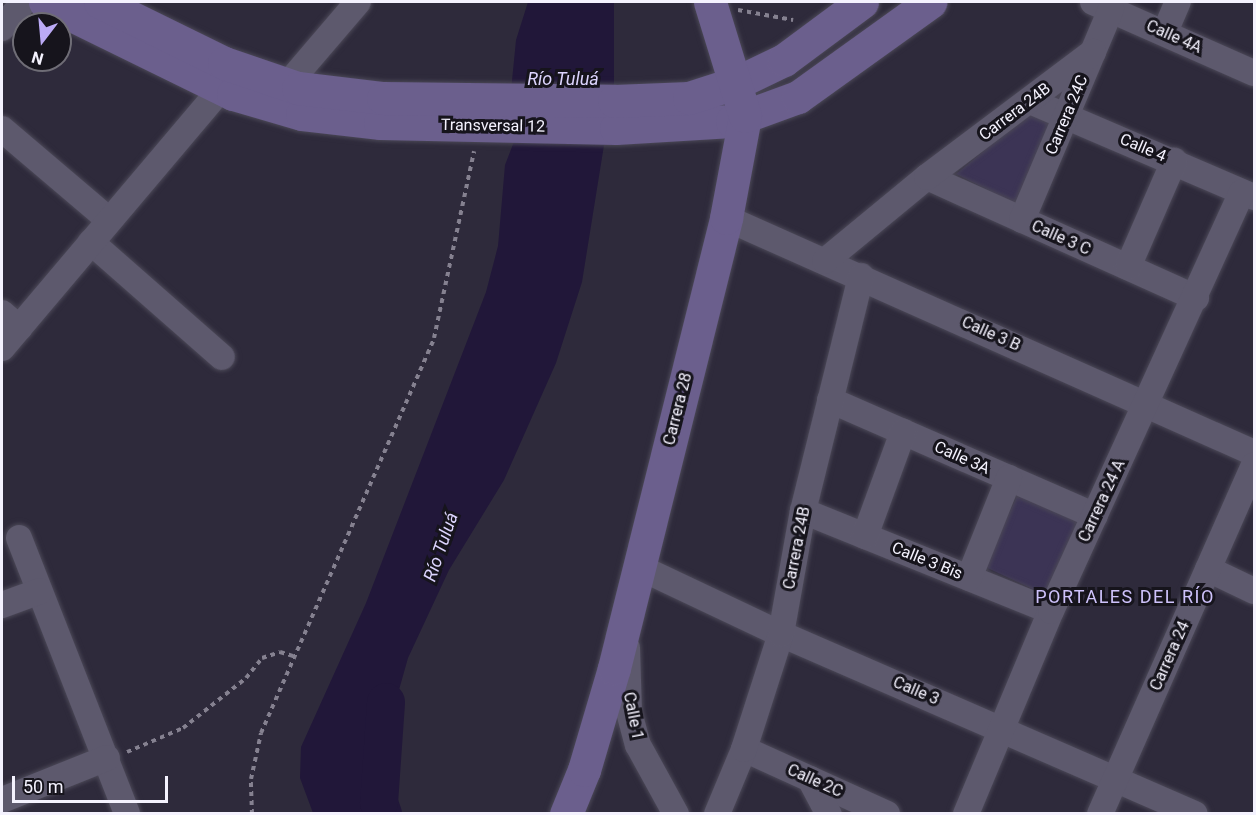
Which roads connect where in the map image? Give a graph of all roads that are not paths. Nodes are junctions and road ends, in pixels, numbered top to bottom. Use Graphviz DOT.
graph roads {
  1 [pos="24,2"];
  2 [pos="45,2"];
  3 [pos="100,2"];
  4 [pos="358,2"];
  5 [pos="862,2"];
  6 [pos="930,2"];
  7 [pos="1178,2"];
  8 [pos="711,4"];
  9 [pos="1102,5"];
  10 [pos="2,28"];
  11 [pos="1165,32"];
  12 [pos="1093,52"];
  13 [pos="1254,74"];
  14 [pos="738,82"];
  15 [pos="287,85"];
  16 [pos="221,89"];
  17 [pos="1030,100"];
  18 [pos="615,115"];
  19 [pos="745,116"];
  20 [pos="1066,116"];
  21 [pos="486,117"];
  22 [pos="2,129"];
  23 [pos="1174,161"];
  24 [pos="927,177"];
  25 [pos="1248,194"];
  26 [pos="726,218"];
  27 [pos="110,220"];
  28 [pos="1022,220"];
  29 [pos="91,242"];
  30 [pos="825,261"];
  31 [pos="1128,267"];
  32 [pos="861,276"];
  33 [pos="1196,298"];
  34 [pos="10,320"];
  35 [pos="2,348"];
  36 [pos="222,357"];
  37 [pos="830,400"];
  38 [pos="1147,404"];
  39 [pos="903,432"];
  40 [pos="1254,453"];
  41 [pos="1254,465"];
  42 [pos="1009,478"];
  43 [pos="803,511"];
  44 [pos="1095,516"];
  45 [pos="866,536"];
  46 [pos="19,538"];
  47 [pos="639,567"];
  48 [pos="1208,569"];
  49 [pos="969,578"];
  50 [pos="40,591"];
  51 [pos="1254,591"];
  52 [pos="2,605"];
  53 [pos="628,610"];
  54 [pos="1051,611"];
  55 [pos="781,634"];
  56 [pos="1002,728"];
  57 [pos="744,749"];
  58 [pos="109,764"];
  59 [pos="1116,778"];
  60 [pos="810,779"];
  61 [pos="9,803"];
  62 [pos="127,813"];
  63 [pos="566,813"];
  64 [pos="676,813"];
  65 [pos="717,813"];
  66 [pos="829,813"];
  67 [pos="887,813"];
  68 [pos="966,813"];
  69 [pos="1100,813"];
  70 [pos="1194,813"];
  1 -- 10 [label="street"];
  2 -- 16 [label="main road, Transversal 12"];
  3 -- 15 [label="main road, Transversal 12"];
  4 -- 15 [label="street"];
  5 -- 14 [label="main road, Transversal 12"];
  6 -- 19 [label="main road, Transversal 12"];
  7 -- 11 [label="street"];
  8 -- 14 [label="main road, Carrera 28"];
  9 -- 11 [label="street, Calle 4A"];
  9 -- 12 [label="street, Carrera 24C"];
  11 -- 13 [label="street, Calle 4A"];
  12 -- 17 [label="street, Carrera 24B"];
  12 -- 20 [label="street, Carrera 24C"];
  14 -- 18 [label="main road, Transversal 12"];
  14 -- 19 [label="main road, Carrera 28"];
  15 -- 21 [label="main road, Transversal 12"];
  16 -- 21 [label="main road, Transversal 12"];
  16 -- 27 [label="street"];
  17 -- 20 [label="street, Calle 4"];
  17 -- 24 [label="street, Carrera 24B"];
  18 -- 19 [label="main road, Transversal 12"];
  18 -- 21 [label="main road, Transversal 12"];
  19 -- 26 [label="main road, Carrera 28"];
  20 -- 23 [label="street, Calle 4"];
  20 -- 28 [label="street, Carrera 24C"];
  22 -- 27 [label="street"];
  23 -- 25 [label="street, Calle 4"];
  23 -- 31 [label="street"];
  24 -- 28 [label="street, Calle 3 C"];
  24 -- 30 [label="street, Carrera 24B"];
  25 -- 33 [label="street, Carrera 24 A"];
  26 -- 30 [label="street, Calle 3 B"];
  26 -- 47 [label="main road, Carrera 28"];
  27 -- 29 [label="street"];
  28 -- 31 [label="street, Calle 3 C"];
  29 -- 34 [label="street"];
  29 -- 36 [label="street"];
  30 -- 32 [label="street, Calle 3 B"];
  31 -- 33 [label="street, Calle 3 C"];
  32 -- 37 [label="street, Carrera 24B"];
  32 -- 38 [label="street, Calle 3 B"];
  33 -- 38 [label="street, Carrera 24 A"];
  34 -- 35 [label="street"];
  37 -- 39 [label="street, Calle 3A"];
  37 -- 43 [label="street, Carrera 24B"];
  38 -- 40 [label="street, Calle 3 B"];
  38 -- 44 [label="street, Carrera 24 A"];
  39 -- 42 [label="street, Calle 3A"];
  39 -- 45 [label="street"];
  41 -- 48 [label="street, Carrera 24"];
  42 -- 44 [label="street, Calle 3A"];
  42 -- 49 [label="street"];
  43 -- 45 [label="street, Calle 3 Bis"];
  43 -- 55 [label="street, Carrera 24B"];
  44 -- 54 [label="street, Carrera 24 A"];
  45 -- 49 [label="street, Calle 3 Bis"];
  46 -- 50 [label="street"];
  47 -- 53 [label="main road, Carrera 28"];
  47 -- 55 [label="street, Calle 3"];
  48 -- 51 [label="street"];
  48 -- 59 [label="street, Carrera 24"];
  49 -- 54 [label="street, Calle 3 Bis"];
  50 -- 52 [label="street"];
  50 -- 58 [label="street"];
  53 -- 63 [label="main road, Carrera 28"];
  53 -- 64 [label="street, Calle 1"];
  54 -- 56 [label="street, Carrera 24 A"];
  55 -- 56 [label="street, Calle 3"];
  55 -- 57 [label="street, Carrera 24B"];
  56 -- 59 [label="street, Calle 3"];
  56 -- 68 [label="street, Carrera 24 A"];
  57 -- 60 [label="street, Calle 2C"];
  57 -- 65 [label="street, Carrera 24B"];
  58 -- 61 [label="street"];
  58 -- 62 [label="street"];
  59 -- 69 [label="street, Carrera 24"];
  59 -- 70 [label="street, Calle 3"];
  60 -- 66 [label="street"];
  60 -- 67 [label="street, Calle 2C"];
}
